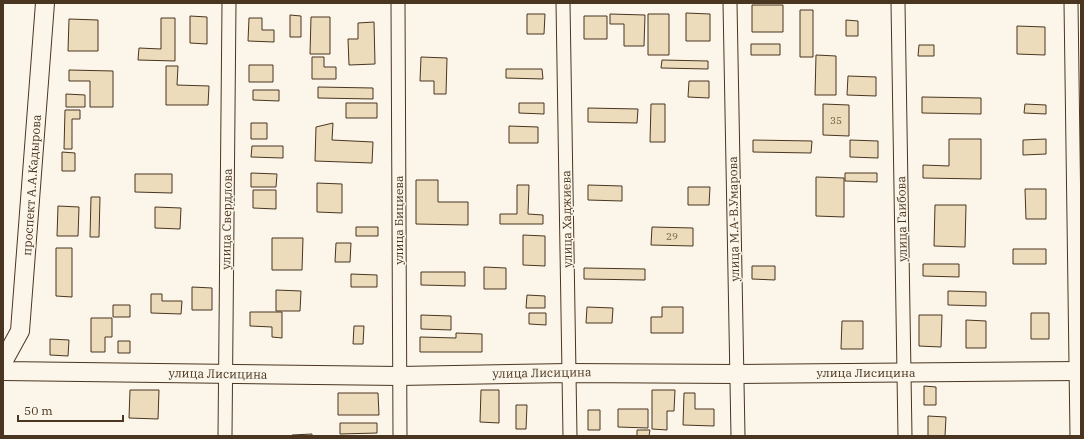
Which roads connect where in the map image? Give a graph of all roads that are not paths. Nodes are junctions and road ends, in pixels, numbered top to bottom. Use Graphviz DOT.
graph roads {
  1 [pos="45,3"];
  2 [pos="229,3"];
  3 [pos="398,3"];
  4 [pos="563,3"];
  5 [pos="730,3"];
  6 [pos="898,3"];
  7 [pos="1071,3"];
  8 [pos="3,362"];
  9 [pos="3,371"];
  10 [pos="1078,371"];
  11 [pos="569,372"];
  12 [pos="904,373"];
  13 [pos="225,374"];
  14 [pos="737,374"];
  15 [pos="399,376"];
  16 [pos="225,436"];
  17 [pos="400,436"];
  18 [pos="570,436"];
  19 [pos="738,436"];
  20 [pos="905,436"];
  21 [pos="1077,436"];
  1 -- 8 [label="street, проспект А.А.Кадырова"];
  2 -- 13 [label="street, улица Свердлова"];
  3 -- 15 [label="street, улица Бициева"];
  4 -- 11 [label="street, улица Хаджиева"];
  5 -- 14 [label="street, улица М.А-В.Умарова"];
  6 -- 12 [label="street, улица Гаибова"];
  7 -- 10 [label="street"];
  9 -- 13 [label="street, улица Лисицина"];
  10 -- 12 [label="street, улица Лисицина"];
  10 -- 21 [label="street"];
  11 -- 14 [label="street, улица Лисицина"];
  11 -- 15 [label="street, улица Лисицина"];
  11 -- 18 [label="street, улица Хаджиева"];
  12 -- 14 [label="street, улица Лисицина"];
  12 -- 20 [label="street, улица Гаибова"];
  13 -- 15 [label="street, улица Лисицина"];
  13 -- 16 [label="street, улица Свердлова"];
  14 -- 19 [label="street, улица М.А-В.Умарова"];
  15 -- 17 [label="street, улица Бициева"];
}
